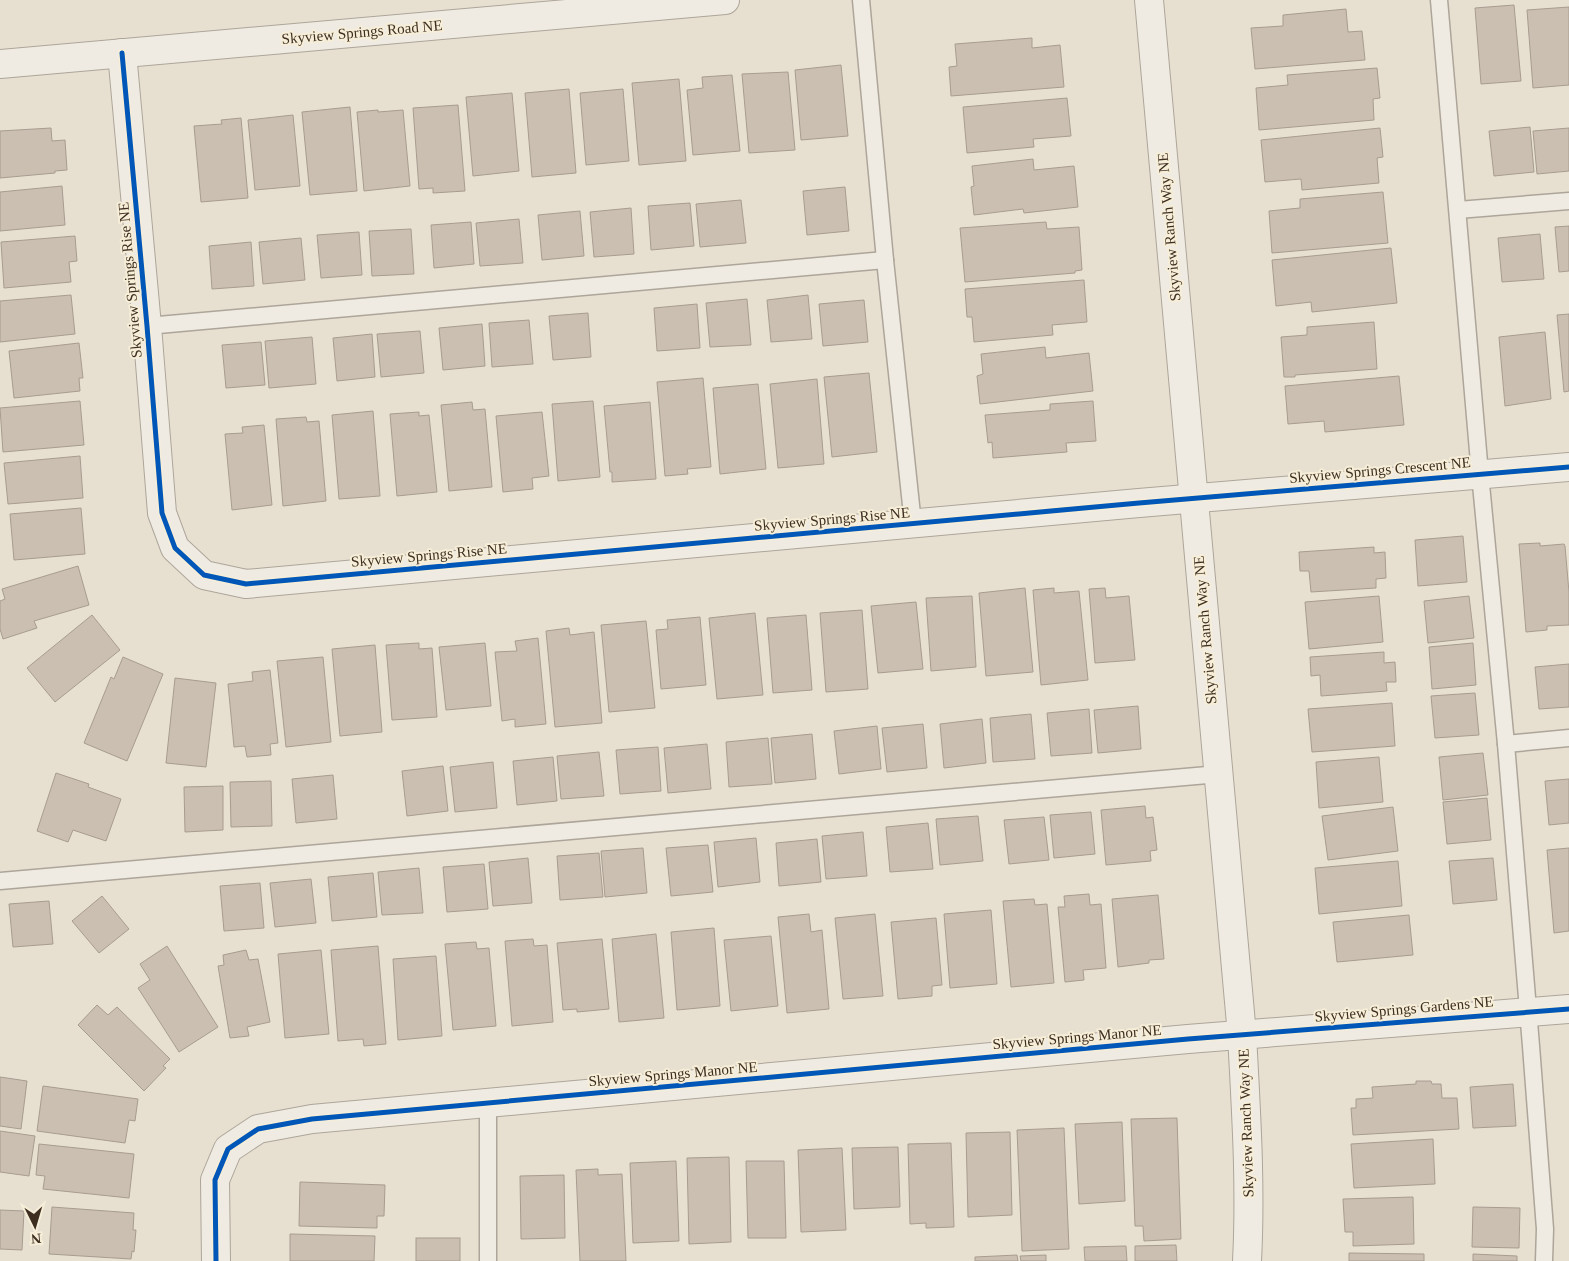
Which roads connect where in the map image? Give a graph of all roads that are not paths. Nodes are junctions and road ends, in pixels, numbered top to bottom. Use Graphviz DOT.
graph roads {
  1 [pos="725,0"];
  2 [pos="861,0"];
  3 [pos="1149,0"];
  4 [pos="1439,0"];
  5 [pos="122,53"];
  6 [pos="0,64"];
  7 [pos="1569,201"];
  8 [pos="1458,210"];
  9 [pos="885,260"];
  10 [pos="147,326"];
  11 [pos="1569,467"];
  12 [pos="1480,474"];
  13 [pos="1193,498"];
  14 [pos="913,524"];
  15 [pos="1569,738"];
  16 [pos="1506,744"];
  17 [pos="1219,774"];
  18 [pos="0,881"];
  19 [pos="1569,1009"];
  20 [pos="1528,1012"];
  21 [pos="1242,1035"];
  22 [pos="488,1104"];
  23 [pos="216,1261"];
  24 [pos="488,1261"];
  25 [pos="1247,1261"];
  26 [pos="1544,1261"];
  1 -- 5 [label="street, Skyview Springs Road NE"];
  2 -- 9 [label="lane"];
  3 -- 13 [label="street, Skyview Ranch Way NE"];
  4 -- 8 [label="lane"];
  5 -- 6 [label="street, Skyview Springs Road NE"];
  5 -- 10 [label="street, Skyview Springs Rise NE"];
  7 -- 8 [label="lane"];
  8 -- 12 [label="lane"];
  9 -- 10 [label="lane"];
  9 -- 14 [label="lane"];
  10 -- 14 [label="street, Skyview Springs Rise NE"];
  11 -- 12 [label="street, Skyview Springs Crescent NE"];
  12 -- 13 [label="street, Skyview Springs Crescent NE"];
  12 -- 16 [label="lane"];
  13 -- 14 [label="street, Skyview Springs Rise NE"];
  13 -- 17 [label="street, Skyview Ranch Way NE"];
  15 -- 16 [label="lane"];
  16 -- 20 [label="lane"];
  17 -- 18 [label="lane"];
  17 -- 21 [label="street, Skyview Ranch Way NE"];
  19 -- 20 [label="street, Skyview Springs Gardens NE"];
  20 -- 21 [label="street, Skyview Springs Gardens NE"];
  20 -- 26 [label="lane"];
  21 -- 22 [label="street, Skyview Springs Manor NE"];
  21 -- 25 [label="street, Skyview Ranch Way NE"];
  22 -- 23 [label="street, Skyview Springs Manor NE"];
  22 -- 24 [label="lane"];
}
